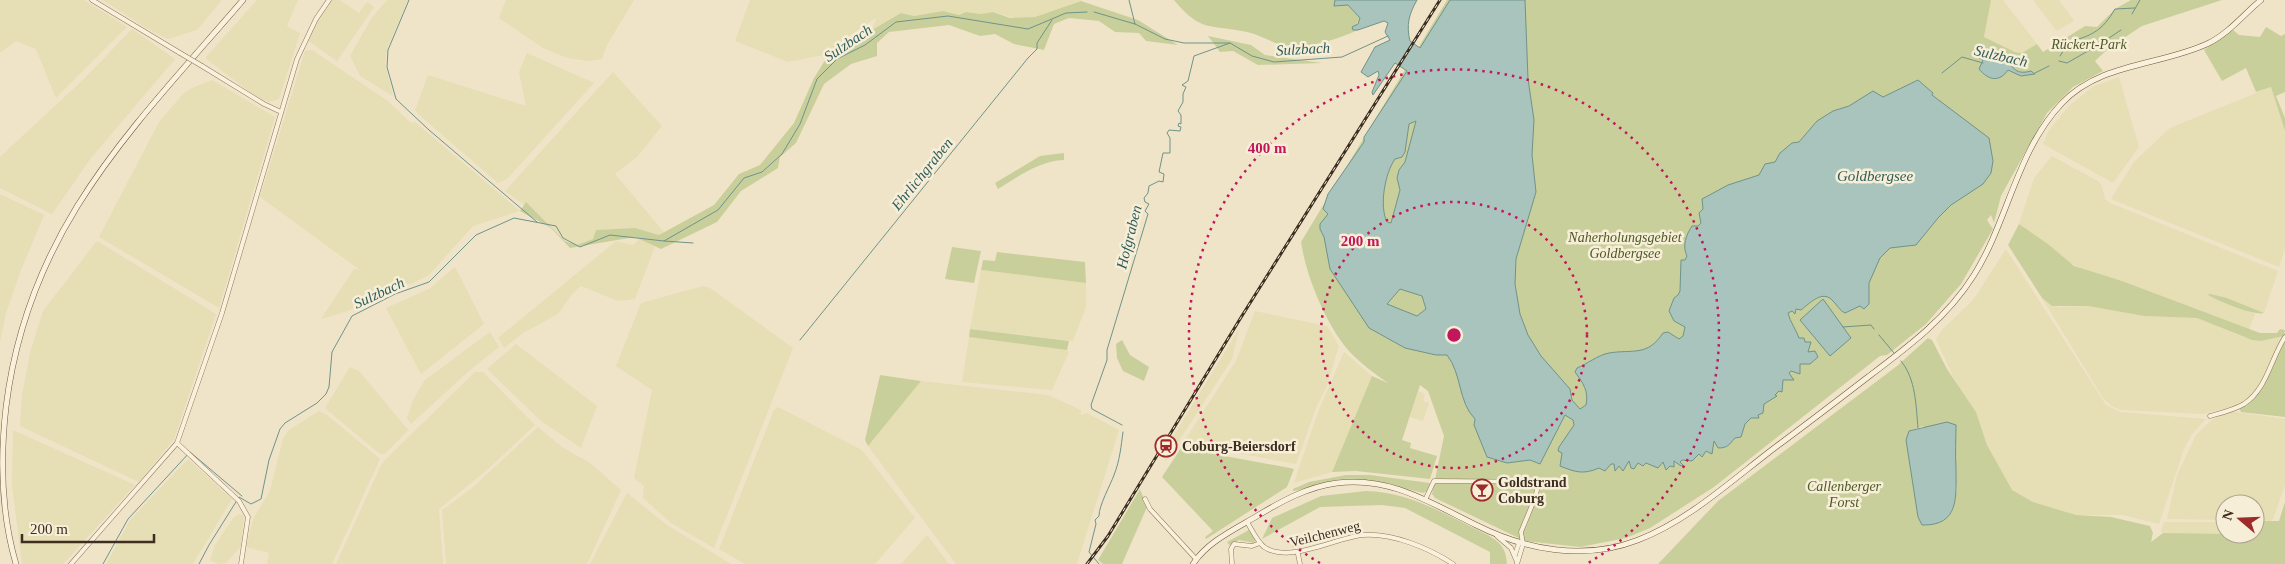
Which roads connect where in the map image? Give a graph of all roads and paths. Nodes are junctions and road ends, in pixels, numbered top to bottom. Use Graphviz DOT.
graph roads {
  1 [pos="92,0"];
  2 [pos="243,0"];
  3 [pos="329,0"];
  4 [pos="2261,0"];
  5 [pos="281,112"];
  6 [pos="2285,337"];
  7 [pos="2210,416"];
  8 [pos="177,443"];
  9 [pos="1538,482"];
  10 [pos="1550,482"];
  11 [pos="1426,498"];
  12 [pos="1145,499"];
  13 [pos="1247,522"];
  14 [pos="1491,532"];
  15 [pos="1260,543"];
  16 [pos="1519,543"];
  17 [pos="1298,554"];
  18 [pos="1515,555"];
  19 [pos="1196,559"];
  20 [pos="1447,562"];
  21 [pos="1517,563"];
  22 [pos="16,564"];
  23 [pos="71,564"];
  24 [pos="242,564"];
  25 [pos="1193,564"];
  26 [pos="1232,564"];
  27 [pos="1300,564"];
  28 [pos="1453,564"];
  1 -- 5 [label="street, bridge"];
  2 -- 22 [label="street"];
  3 -- 5 [label="street"];
  4 -- 16 [label="street"];
  5 -- 8 [label="street"];
  6 -- 7 [label="street"];
  8 -- 23 [label="street"];
  8 -- 24 [label="street"];
  9 -- 10 [label="street"];
  9 -- 11 [label="street"];
  9 -- 16 [label="street"];
  11 -- 13 [label="street"];
  11 -- 14 [label="street"];
  12 -- 19 [label="street"];
  13 -- 15 [label="street, Veilchenweg"];
  13 -- 19 [label="street"];
  14 -- 16 [label="street"];
  14 -- 18 [label="street"];
  15 -- 17 [label="street, Veilchenweg"];
  15 -- 26 [label="street"];
  16 -- 18 [label="street"];
  16 -- 21 [label="street"];
  17 -- 20 [label="street, Veilchenweg"];
  17 -- 27 [label="street"];
  18 -- 21 [label="street"];
  19 -- 25 [label="street"];
  20 -- 28 [label="street, Veilchenweg"];
}
